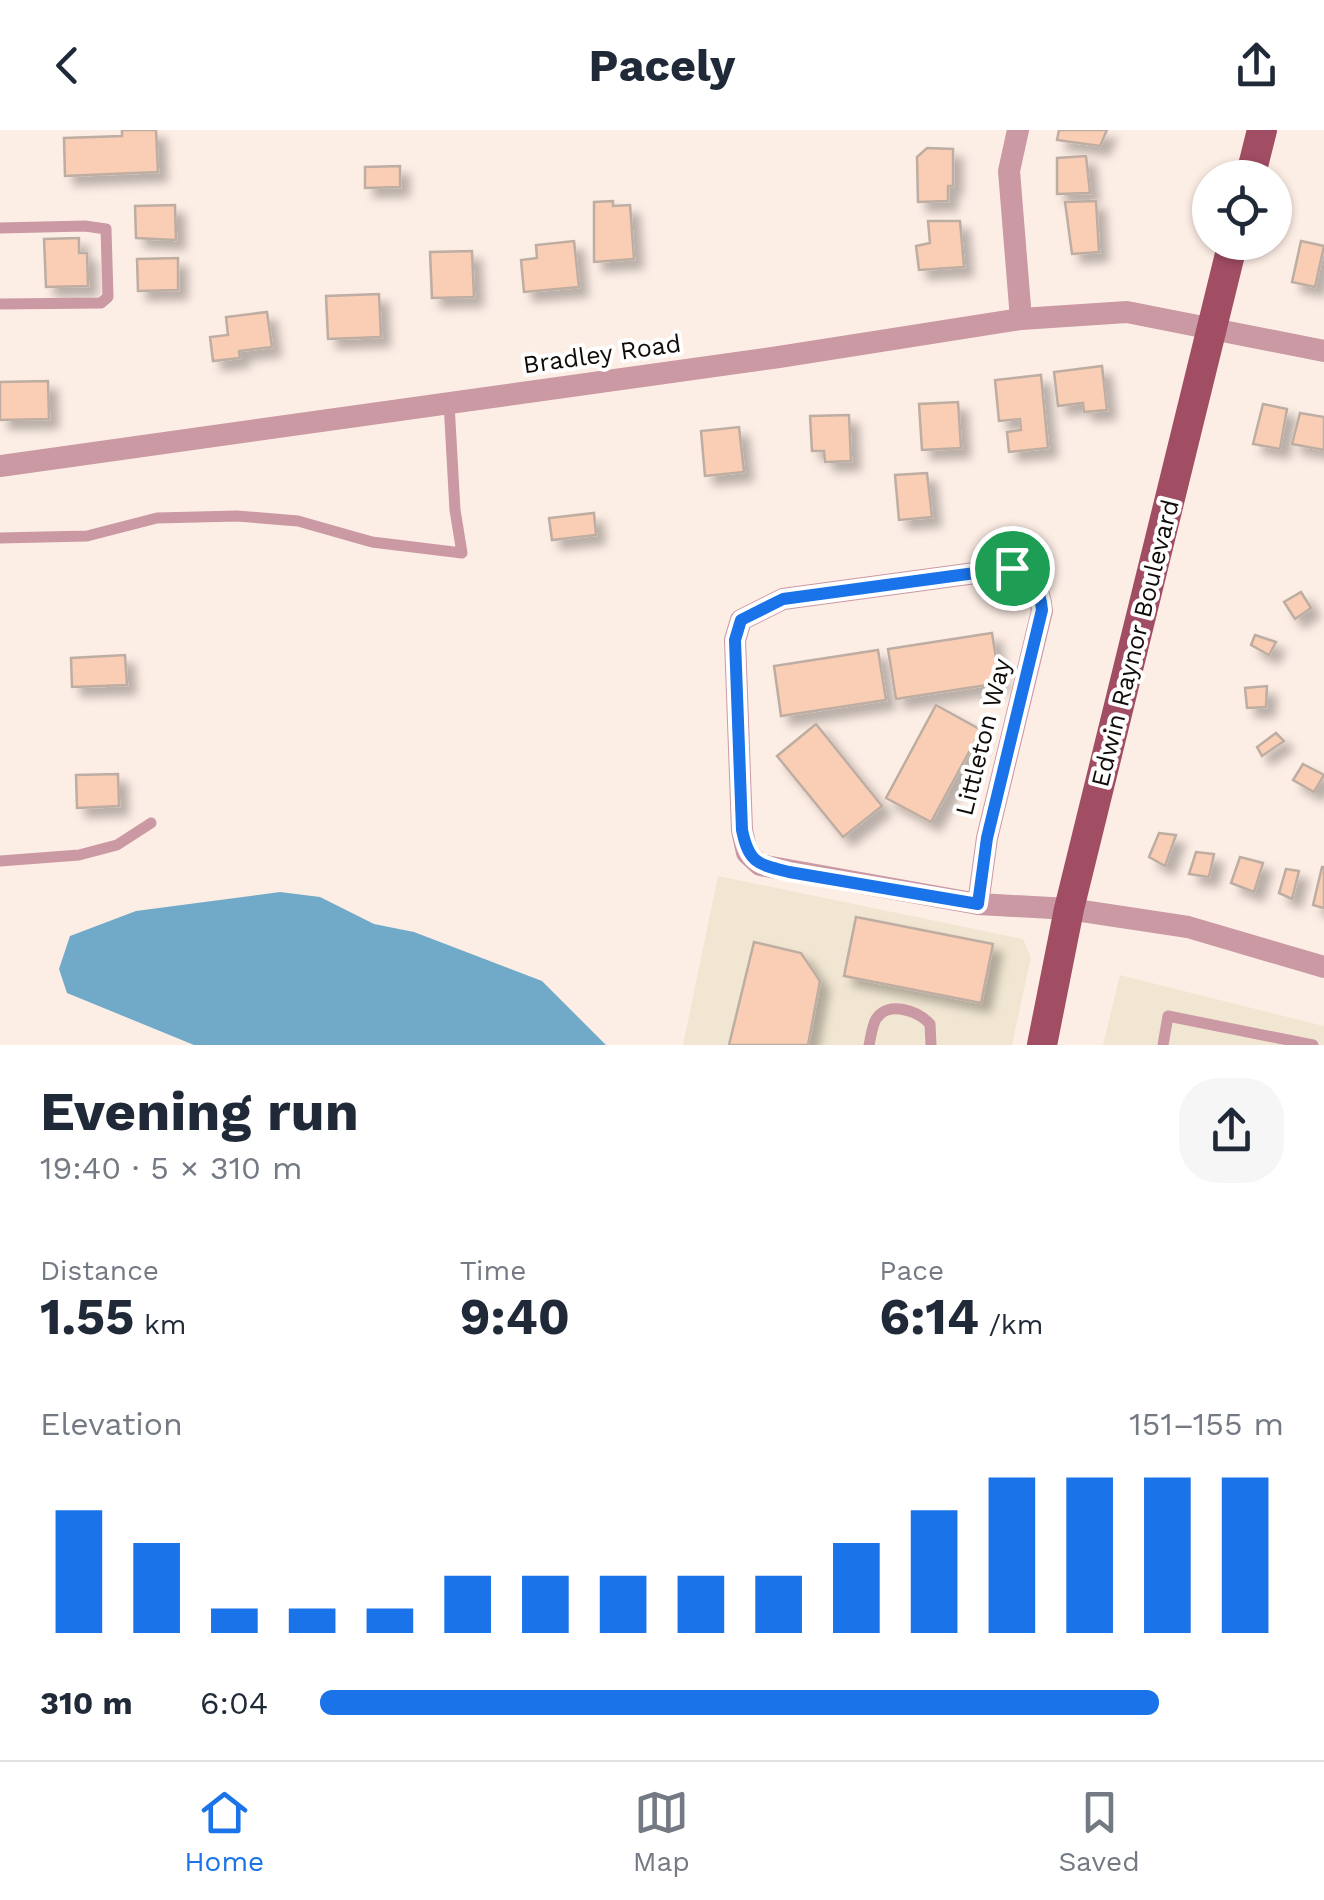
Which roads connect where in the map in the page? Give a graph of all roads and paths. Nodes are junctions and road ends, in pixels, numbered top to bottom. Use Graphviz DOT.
graph roads {
  1 [pos="1018,130"];
  2 [pos="1262,130"];
  3 [pos="1254,160"];
  4 [pos="0,228"];
  5 [pos="1228,260"];
  6 [pos="0,304"];
  7 [pos="1022,319"];
  8 [pos="1211,329"];
  9 [pos="1324,351"];
  10 [pos="449,403"];
  11 [pos="0,466"];
  12 [pos="0,538"];
  13 [pos="151,824"];
  14 [pos="0,861"];
  15 [pos="978,904"];
  16 [pos="1069,909"];
  17 [pos="1324,966"];
  18 [pos="869,1045"];
  19 [pos="931,1045"];
  20 [pos="1042,1045"];
  21 [pos="1162,1045"];
  22 [pos="1313,1045"];
  1 -- 7 [label="street"];
  2 -- 3 [label="main road"];
  4 -- 6 [label="lane"];
  5 -- 8 [label="main road, Edwin Raynor Boulevard"];
  7 -- 8 [label="street, Bradley Road"];
  7 -- 10 [label="street, Bradley Road"];
  8 -- 9 [label="street, Bradley Road"];
  8 -- 16 [label="main road, Edwin Raynor Boulevard"];
  10 -- 11 [label="street, Bradley Road"];
  10 -- 12 [label="lane"];
  13 -- 14 [label="lane"];
  15 -- 15 [label="street, Littleton Way"];
  15 -- 16 [label="street, Littleton Way"];
  16 -- 17 [label="street, Littleton Way"];
  16 -- 20 [label="main road, Edwin Raynor Boulevard"];
  18 -- 19 [label="lane"];
  21 -- 22 [label="lane"];
}
